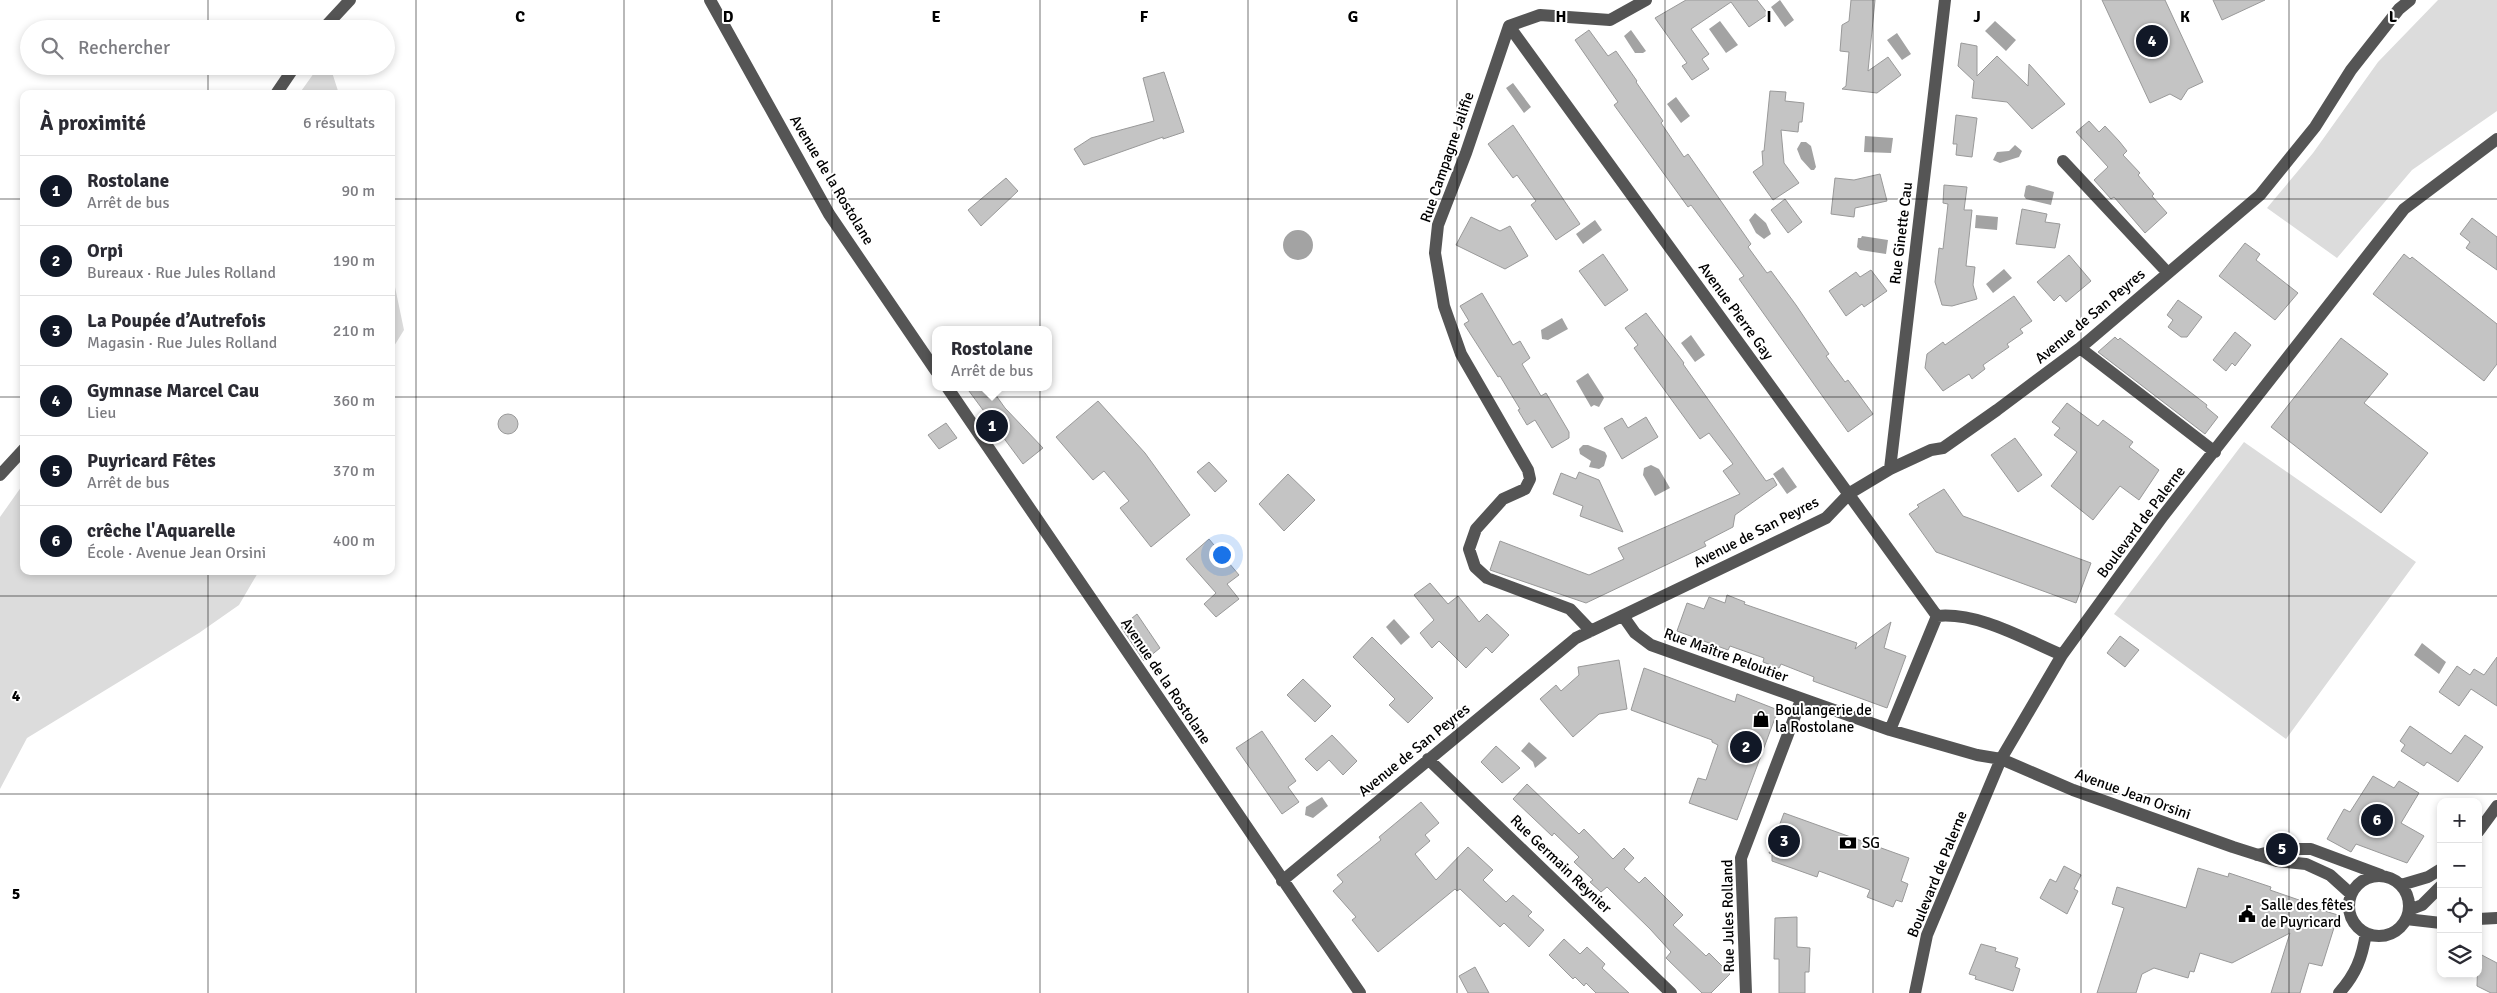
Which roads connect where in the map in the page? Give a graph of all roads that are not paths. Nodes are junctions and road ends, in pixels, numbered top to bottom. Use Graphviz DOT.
graph roads {
  1 [pos="344,0"];
  2 [pos="350,0"];
  3 [pos="710,0"];
  4 [pos="1646,0"];
  5 [pos="1945,0"];
  6 [pos="2410,0"];
  7 [pos="329,20"];
  8 [pos="331,20"];
  9 [pos="1509,26"];
  10 [pos="289,75"];
  11 [pos="279,90"];
  12 [pos="2497,139"];
  13 [pos="2063,161"];
  14 [pos="2167,272"];
  15 [pos="2080,348"];
  16 [pos="932,365"];
  17 [pos="950,391"];
  18 [pos="2214,452"];
  19 [pos="20,453"];
  20 [pos="1890,470"];
  21 [pos="0,475"];
  22 [pos="1850,493"];
  23 [pos="1623,616"];
  24 [pos="1937,616"];
  25 [pos="1591,631"];
  26 [pos="2062,655"];
  27 [pos="1801,700"];
  28 [pos="1890,730"];
  29 [pos="1428,759"];
  30 [pos="2001,759"];
  31 [pos="2497,806"];
  32 [pos="2482,827"];
  33 [pos="2257,855"];
  34 [pos="2437,872"];
  35 [pos="2385,877"];
  36 [pos="1282,880"];
  37 [pos="2401,885"];
  38 [pos="2439,888"];
  39 [pos="2351,894"];
  40 [pos="2407,915"];
  41 [pos="2497,918"];
  42 [pos="2482,919"];
  43 [pos="2437,922"];
  44 [pos="2366,933"];
  45 [pos="1360,993"];
  46 [pos="1671,993"];
  47 [pos="1746,993"];
  48 [pos="1915,993"];
  49 [pos="2339,993"];
  1 -- 7 [label="street"];
  2 -- 8 [label="street"];
  3 -- 16 [label="street, Avenue de la Rostolane"];
  4 -- 9 [label="street"];
  5 -- 20 [label="street, Rue Ginette Cau"];
  6 -- 14 [label="street, Avenue de San Peyres"];
  9 -- 22 [label="street, Avenue Pierre Gay"];
  9 -- 25 [label="street, Rue Campagne Jalifie"];
  10 -- 11 [label="street"];
  12 -- 18 [label="street, Boulevard de Palerne"];
  13 -- 14 [label="street"];
  14 -- 15 [label="street, Avenue de San Peyres"];
  15 -- 18 [label="street"];
  15 -- 20 [label="street, Avenue de San Peyres"];
  17 -- 36 [label="street, Avenue de la Rostolane"];
  18 -- 26 [label="street, Boulevard de Palerne"];
  19 -- 21 [label="street"];
  20 -- 22 [label="street, Avenue de San Peyres"];
  22 -- 23 [label="street, Avenue de San Peyres"];
  22 -- 24 [label="street, Avenue Pierre Gay"];
  23 -- 25 [label="street, Avenue de San Peyres"];
  23 -- 27 [label="street, Rue Maître Peloutier"];
  24 -- 26 [label="street"];
  24 -- 28 [label="street"];
  25 -- 29 [label="street, Avenue de San Peyres"];
  26 -- 30 [label="street, Boulevard de Palerne"];
  27 -- 28 [label="street, Rue Maître Peloutier"];
  27 -- 47 [label="street, Rue Jules Rolland"];
  28 -- 30 [label="street, Avenue Jean Orsini"];
  29 -- 36 [label="street, Avenue de San Peyres"];
  29 -- 46 [label="street, Rue Germain Reynier"];
  30 -- 33 [label="street, Avenue Jean Orsini"];
  30 -- 48 [label="street, Boulevard de Palerne"];
  31 -- 32 [label="street"];
  33 -- 35 [label="street"];
  33 -- 39 [label="street, Avenue Jean Orsini"];
  34 -- 37 [label="street"];
  35 -- 37 [label="street"];
  35 -- 39 [label="street"];
  36 -- 45 [label="street, Avenue de la Rostolane"];
  37 -- 40 [label="street"];
  38 -- 40 [label="street"];
  39 -- 44 [label="street"];
  40 -- 43 [label="street"];
  40 -- 44 [label="street"];
  41 -- 42 [label="street"];
  44 -- 49 [label="street"];
}
